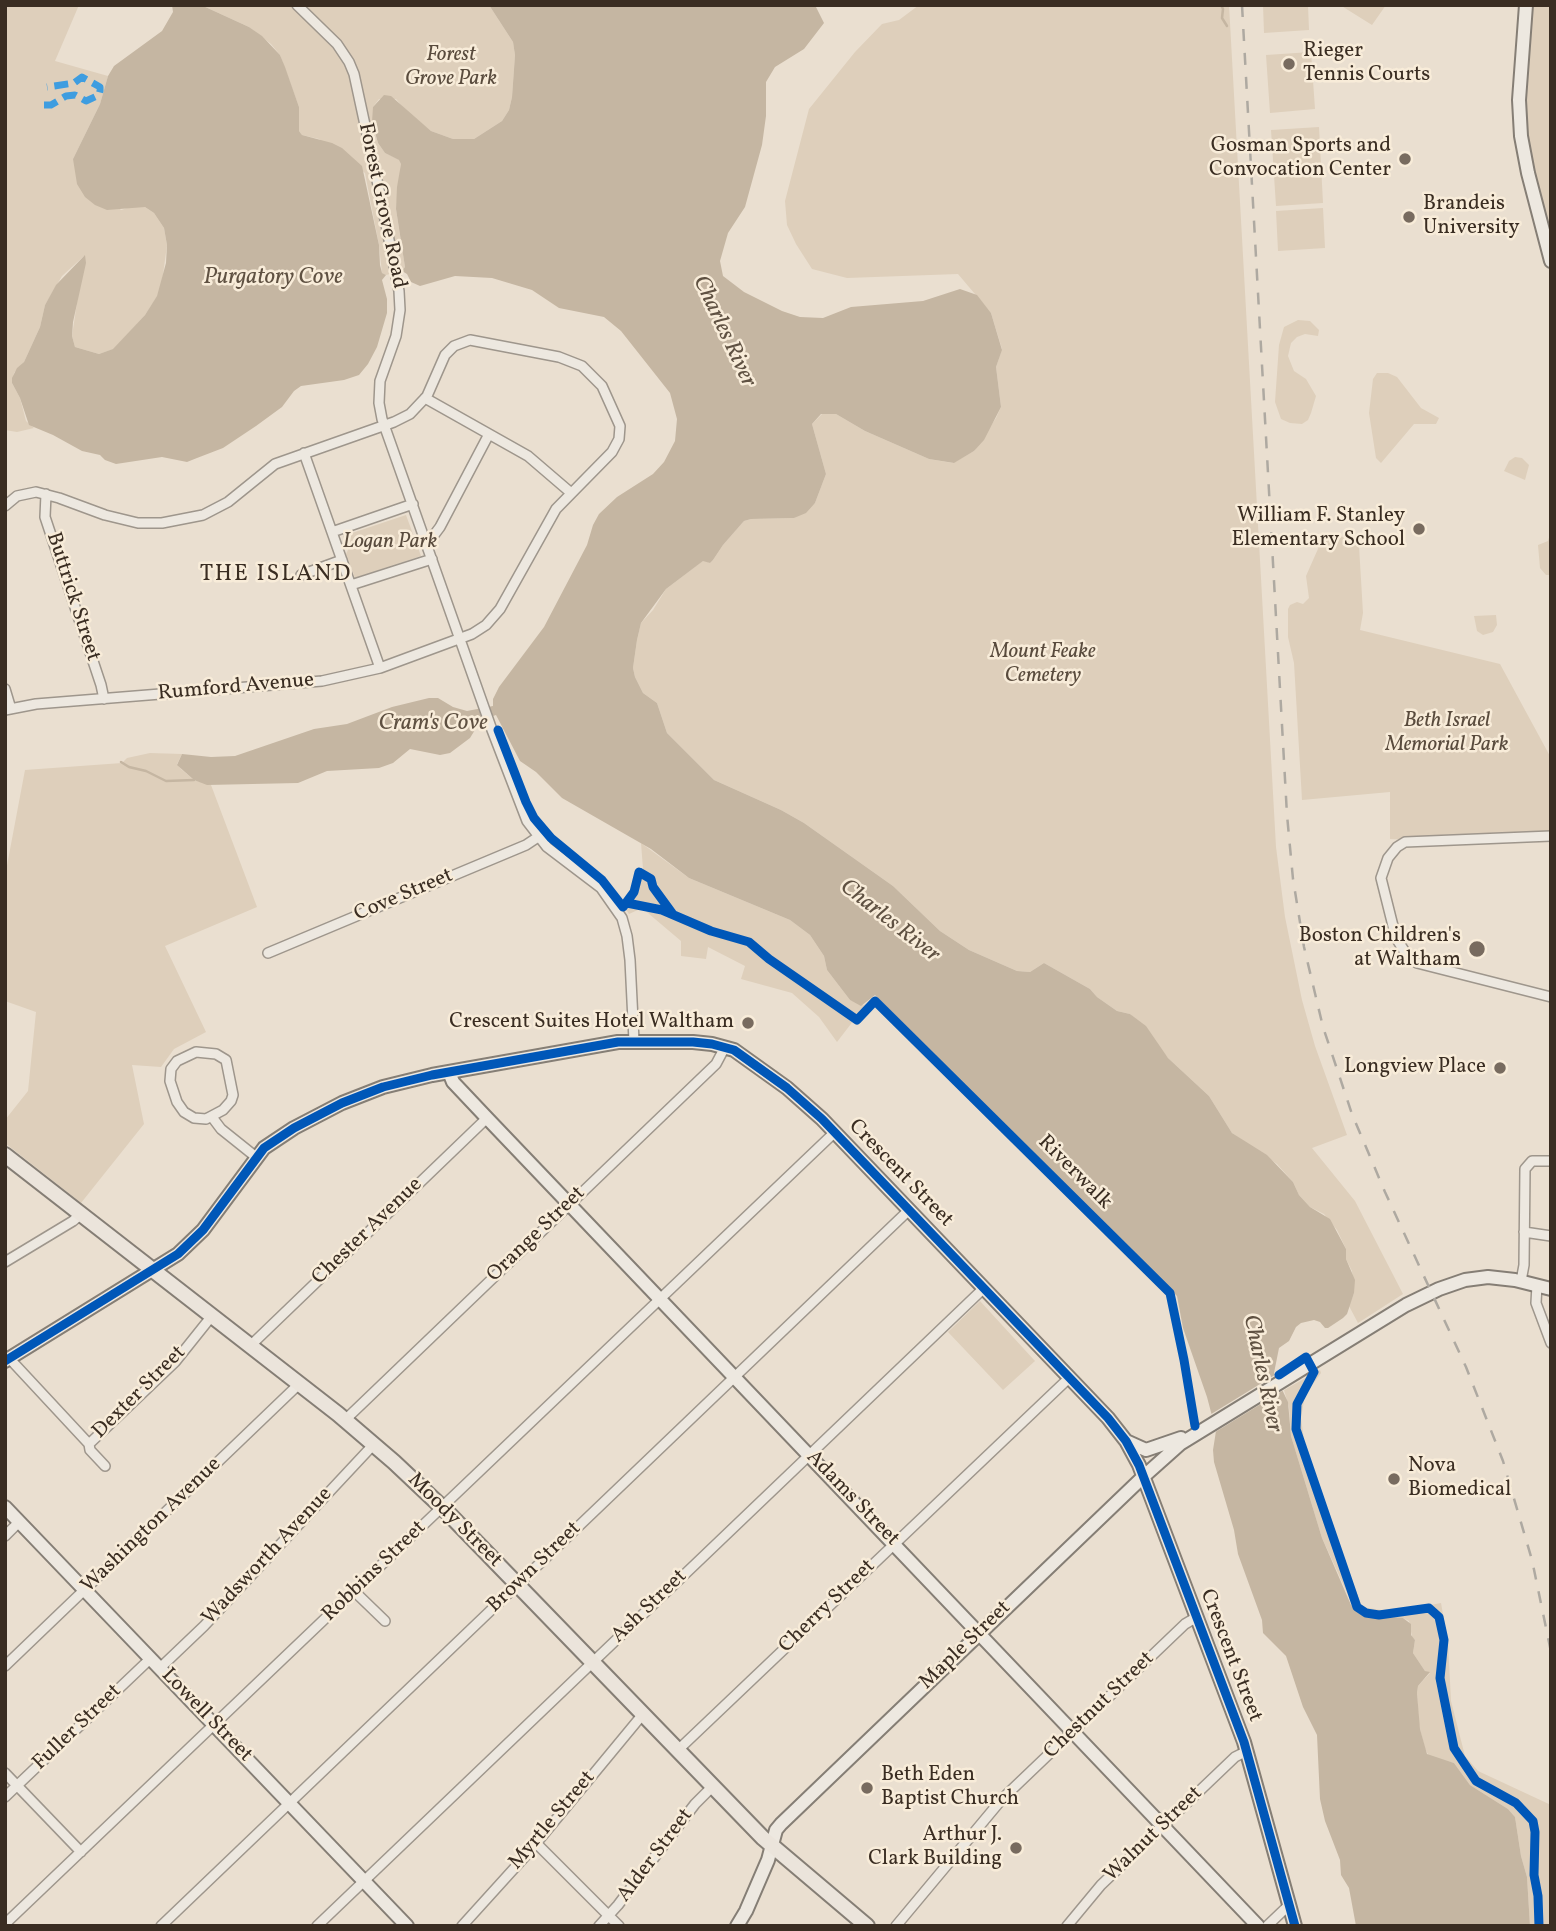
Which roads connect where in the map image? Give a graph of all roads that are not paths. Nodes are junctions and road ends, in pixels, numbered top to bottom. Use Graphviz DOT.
graph roads {
  1 [pos="296,5"];
  2 [pos="1526,5"];
  3 [pos="1551,261"];
  4 [pos="425,398"];
  5 [pos="385,425"];
  6 [pos="489,434"];
  7 [pos="303,453"];
  8 [pos="570,492"];
  9 [pos="46,494"];
  10 [pos="6,503"];
  11 [pos="412,504"];
  12 [pos="332,532"];
  13 [pos="425,540"];
  14 [pos="342,559"];
  15 [pos="432,559"];
  16 [pos="302,575"];
  17 [pos="351,586"];
  18 [pos="460,639"];
  19 [pos="380,668"];
  20 [pos="5,689"];
  21 [pos="104,699"];
  22 [pos="8,709"];
  23 [pos="1551,835"];
  24 [pos="538,837"];
  25 [pos="268,953"];
  26 [pos="1551,997"];
  27 [pos="634,1041"];
  28 [pos="725,1047"];
  29 [pos="449,1072"];
  30 [pos="212,1117"];
  31 [pos="487,1118"];
  32 [pos="835,1132"];
  33 [pos="5,1155"];
  34 [pos="256,1157"];
  35 [pos="1551,1161"];
  36 [pos="569,1204"];
  37 [pos="909,1210"];
  38 [pos="81,1214"];
  39 [pos="1524,1232"];
  40 [pos="1551,1236"];
  41 [pos="5,1262"];
  42 [pos="153,1270"];
  43 [pos="1521,1281"];
  44 [pos="1537,1285"];
  45 [pos="984,1288"];
  46 [pos="1551,1289"];
  47 [pos="660,1299"];
  48 [pos="211,1317"];
  49 [pos="1551,1343"];
  50 [pos="249,1347"];
  51 [pos="7,1359"];
  52 [pos="735,1377"];
  53 [pos="1069,1378"];
  54 [pos="298,1385"];
  55 [pos="345,1420"];
  56 [pos="1201,1431"];
  57 [pos="1126,1441"];
  58 [pos="89,1444"];
  59 [pos="374,1444"];
  60 [pos="810,1455"];
  61 [pos="106,1466"];
  62 [pos="1143,1477"];
  63 [pos="5,1507"];
  64 [pos="442,1507"];
  65 [pos="19,1522"];
  66 [pos="5,1535"];
  67 [pos="895,1544"];
  68 [pos="518,1585"];
  69 [pos="85,1590"];
  70 [pos="355,1591"];
  71 [pos="1197,1617"];
  72 [pos="385,1620"];
  73 [pos="979,1634"];
  74 [pos="593,1662"];
  75 [pos="155,1663"];
  76 [pos="5,1665"];
  77 [pos="643,1714"];
  78 [pos="214,1725"];
  79 [pos="1073,1731"];
  80 [pos="678,1750"];
  81 [pos="1247,1751"];
  82 [pos="5,1773"];
  83 [pos="18,1786"];
  84 [pos="713,1786"];
  85 [pos="5,1797"];
  86 [pos="289,1803"];
  87 [pos="1163,1826"];
  88 [pos="536,1843"];
  89 [pos="772,1847"];
  90 [pos="81,1852"];
  91 [pos="364,1881"];
  92 [pos="1289,1905"];
  93 [pos="609,1916"];
  94 [pos="5,1924"];
  95 [pos="161,1926"];
  96 [pos="317,1926"];
  97 [pos="407,1926"];
  98 [pos="462,1926"];
  99 [pos="600,1926"];
  100 [pos="619,1926"];
  101 [pos="737,1926"];
  102 [pos="867,1926"];
  103 [pos="896,1926"];
  104 [pos="1067,1926"];
  105 [pos="1258,1926"];
  106 [pos="1267,1926"];
  107 [pos="1294,1926"];
  1 -- 5 [label="street, Forest Grove Road"];
  2 -- 3 [label="street"];
  4 -- 5 [label="street"];
  4 -- 6 [label="street"];
  4 -- 8 [label="street, Rumford Avenue"];
  5 -- 7 [label="street"];
  5 -- 11 [label="street, Forest Grove Road"];
  6 -- 8 [label="street"];
  6 -- 13 [label="street"];
  7 -- 9 [label="street"];
  7 -- 12 [label="street"];
  8 -- 18 [label="street, Rumford Avenue"];
  9 -- 10 [label="street"];
  9 -- 21 [label="street, Buttrick Street"];
  11 -- 12 [label="street"];
  11 -- 13 [label="street, Forest Grove Road"];
  12 -- 14 [label="street"];
  13 -- 15 [label="street, Forest Grove Road"];
  14 -- 16 [label="street"];
  14 -- 17 [label="street"];
  15 -- 17 [label="street"];
  15 -- 18 [label="street, Forest Grove Road"];
  17 -- 19 [label="street"];
  18 -- 19 [label="street, Rumford Avenue"];
  18 -- 24 [label="street, Forest Grove Road"];
  19 -- 21 [label="street, Rumford Avenue"];
  20 -- 22 [label="street"];
  21 -- 22 [label="street, Rumford Avenue"];
  23 -- 26 [label="street"];
  24 -- 25 [label="street, Cove Street"];
  24 -- 27 [label="street, Forest Grove Road"];
  27 -- 28 [label="street, Crescent Street"];
  27 -- 29 [label="street, Crescent Street"];
  28 -- 32 [label="street, Crescent Street"];
  28 -- 36 [label="street, Orange Street"];
  29 -- 31 [label="street, Adams Street"];
  29 -- 34 [label="street, Crescent Street"];
  30 -- 30 [label="street"];
  30 -- 34 [label="street"];
  31 -- 36 [label="street, Adams Street"];
  31 -- 50 [label="street, Chester Avenue"];
  32 -- 37 [label="street, Crescent Street"];
  32 -- 47 [label="street, Robbins Street"];
  33 -- 38 [label="main road, Moody Street"];
  34 -- 42 [label="street, Crescent Street"];
  35 -- 39 [label="street"];
  36 -- 47 [label="street, Adams Street"];
  36 -- 55 [label="street, Orange Street"];
  37 -- 45 [label="street, Crescent Street"];
  37 -- 52 [label="street, Brown Street"];
  38 -- 41 [label="street"];
  38 -- 42 [label="main road, Moody Street"];
  39 -- 40 [label="street"];
  39 -- 43 [label="street"];
  42 -- 48 [label="main road, Moody Street"];
  42 -- 51 [label="street, Crescent Street"];
  43 -- 44 [label="street"];
  43 -- 56 [label="street"];
  44 -- 46 [label="street"];
  44 -- 49 [label="street"];
  45 -- 53 [label="street, Crescent Street"];
  45 -- 60 [label="street, Ash Street"];
  47 -- 52 [label="street, Adams Street"];
  47 -- 64 [label="street, Robbins Street"];
  48 -- 50 [label="main road, Moody Street"];
  48 -- 58 [label="street, Dexter Street"];
  50 -- 54 [label="main road, Moody Street"];
  51 -- 58 [label="street, Dexter Street"];
  52 -- 60 [label="street, Adams Street"];
  52 -- 68 [label="street, Brown Street"];
  53 -- 57 [label="street, Crescent Street"];
  53 -- 67 [label="street, Cherry Street"];
  54 -- 55 [label="main road, Moody Street"];
  54 -- 69 [label="street, Washington Avenue"];
  55 -- 59 [label="main road, Moody Street"];
  56 -- 57 [label="street"];
  56 -- 62 [label="street, Maple Street"];
  57 -- 62 [label="street, Crescent Street"];
  58 -- 61 [label="street"];
  59 -- 64 [label="main road, Moody Street"];
  59 -- 75 [label="street, Wadsworth Avenue"];
  60 -- 67 [label="street, Adams Street"];
  60 -- 74 [label="street, Ash Street"];
  62 -- 71 [label="street, Crescent Street"];
  62 -- 73 [label="street, Maple Street"];
  63 -- 65 [label="street, Lowell Street"];
  64 -- 68 [label="main road, Moody Street"];
  64 -- 70 [label="street, Robbins Street"];
  65 -- 66 [label="street"];
  65 -- 69 [label="street, Lowell Street"];
  67 -- 73 [label="street, Adams Street"];
  67 -- 80 [label="street, Cherry Street"];
  68 -- 74 [label="main road, Moody Street"];
  68 -- 86 [label="street, Brown Street"];
  69 -- 75 [label="street, Lowell Street"];
  69 -- 76 [label="street, Washington Avenue"];
  70 -- 72 [label="street"];
  70 -- 78 [label="street, Robbins Street"];
  71 -- 79 [label="street, Chestnut Street"];
  71 -- 81 [label="street, Crescent Street"];
  73 -- 79 [label="street, Adams Street"];
  73 -- 89 [label="street, Maple Street"];
  74 -- 77 [label="main road, Moody Street"];
  74 -- 91 [label="street, Ash Street"];
  75 -- 78 [label="street, Lowell Street"];
  75 -- 83 [label="street, Fuller Street"];
  77 -- 80 [label="main road, Moody Street"];
  77 -- 88 [label="street, Myrtle Street"];
  78 -- 86 [label="street, Lowell Street"];
  78 -- 90 [label="street, Robbins Street"];
  79 -- 87 [label="street, Adams Street"];
  79 -- 103 [label="street, Chestnut Street"];
  80 -- 84 [label="main road, Moody Street"];
  81 -- 87 [label="street, Walnut Street"];
  81 -- 92 [label="street, Crescent Street"];
  82 -- 83 [label="street"];
  83 -- 85 [label="street, Fuller Street"];
  83 -- 90 [label="street"];
  84 -- 89 [label="main road, Moody Street"];
  84 -- 93 [label="street, Alder Street"];
  86 -- 91 [label="street, Lowell Street"];
  86 -- 95 [label="street, Brown Street"];
  87 -- 104 [label="street, Walnut Street"];
  87 -- 105 [label="street, Adams Street"];
  88 -- 93 [label="street"];
  88 -- 98 [label="street, Myrtle Street"];
  89 -- 101 [label="street, Maple Street"];
  89 -- 102 [label="main road, Moody Street"];
  90 -- 94 [label="street, Robbins Street"];
  91 -- 96 [label="street, Ash Street"];
  91 -- 97 [label="street, Lowell Street"];
  92 -- 106 [label="street"];
  92 -- 107 [label="street, Crescent Street"];
  93 -- 99 [label="street, Alder Street"];
  93 -- 100 [label="street"];
}
